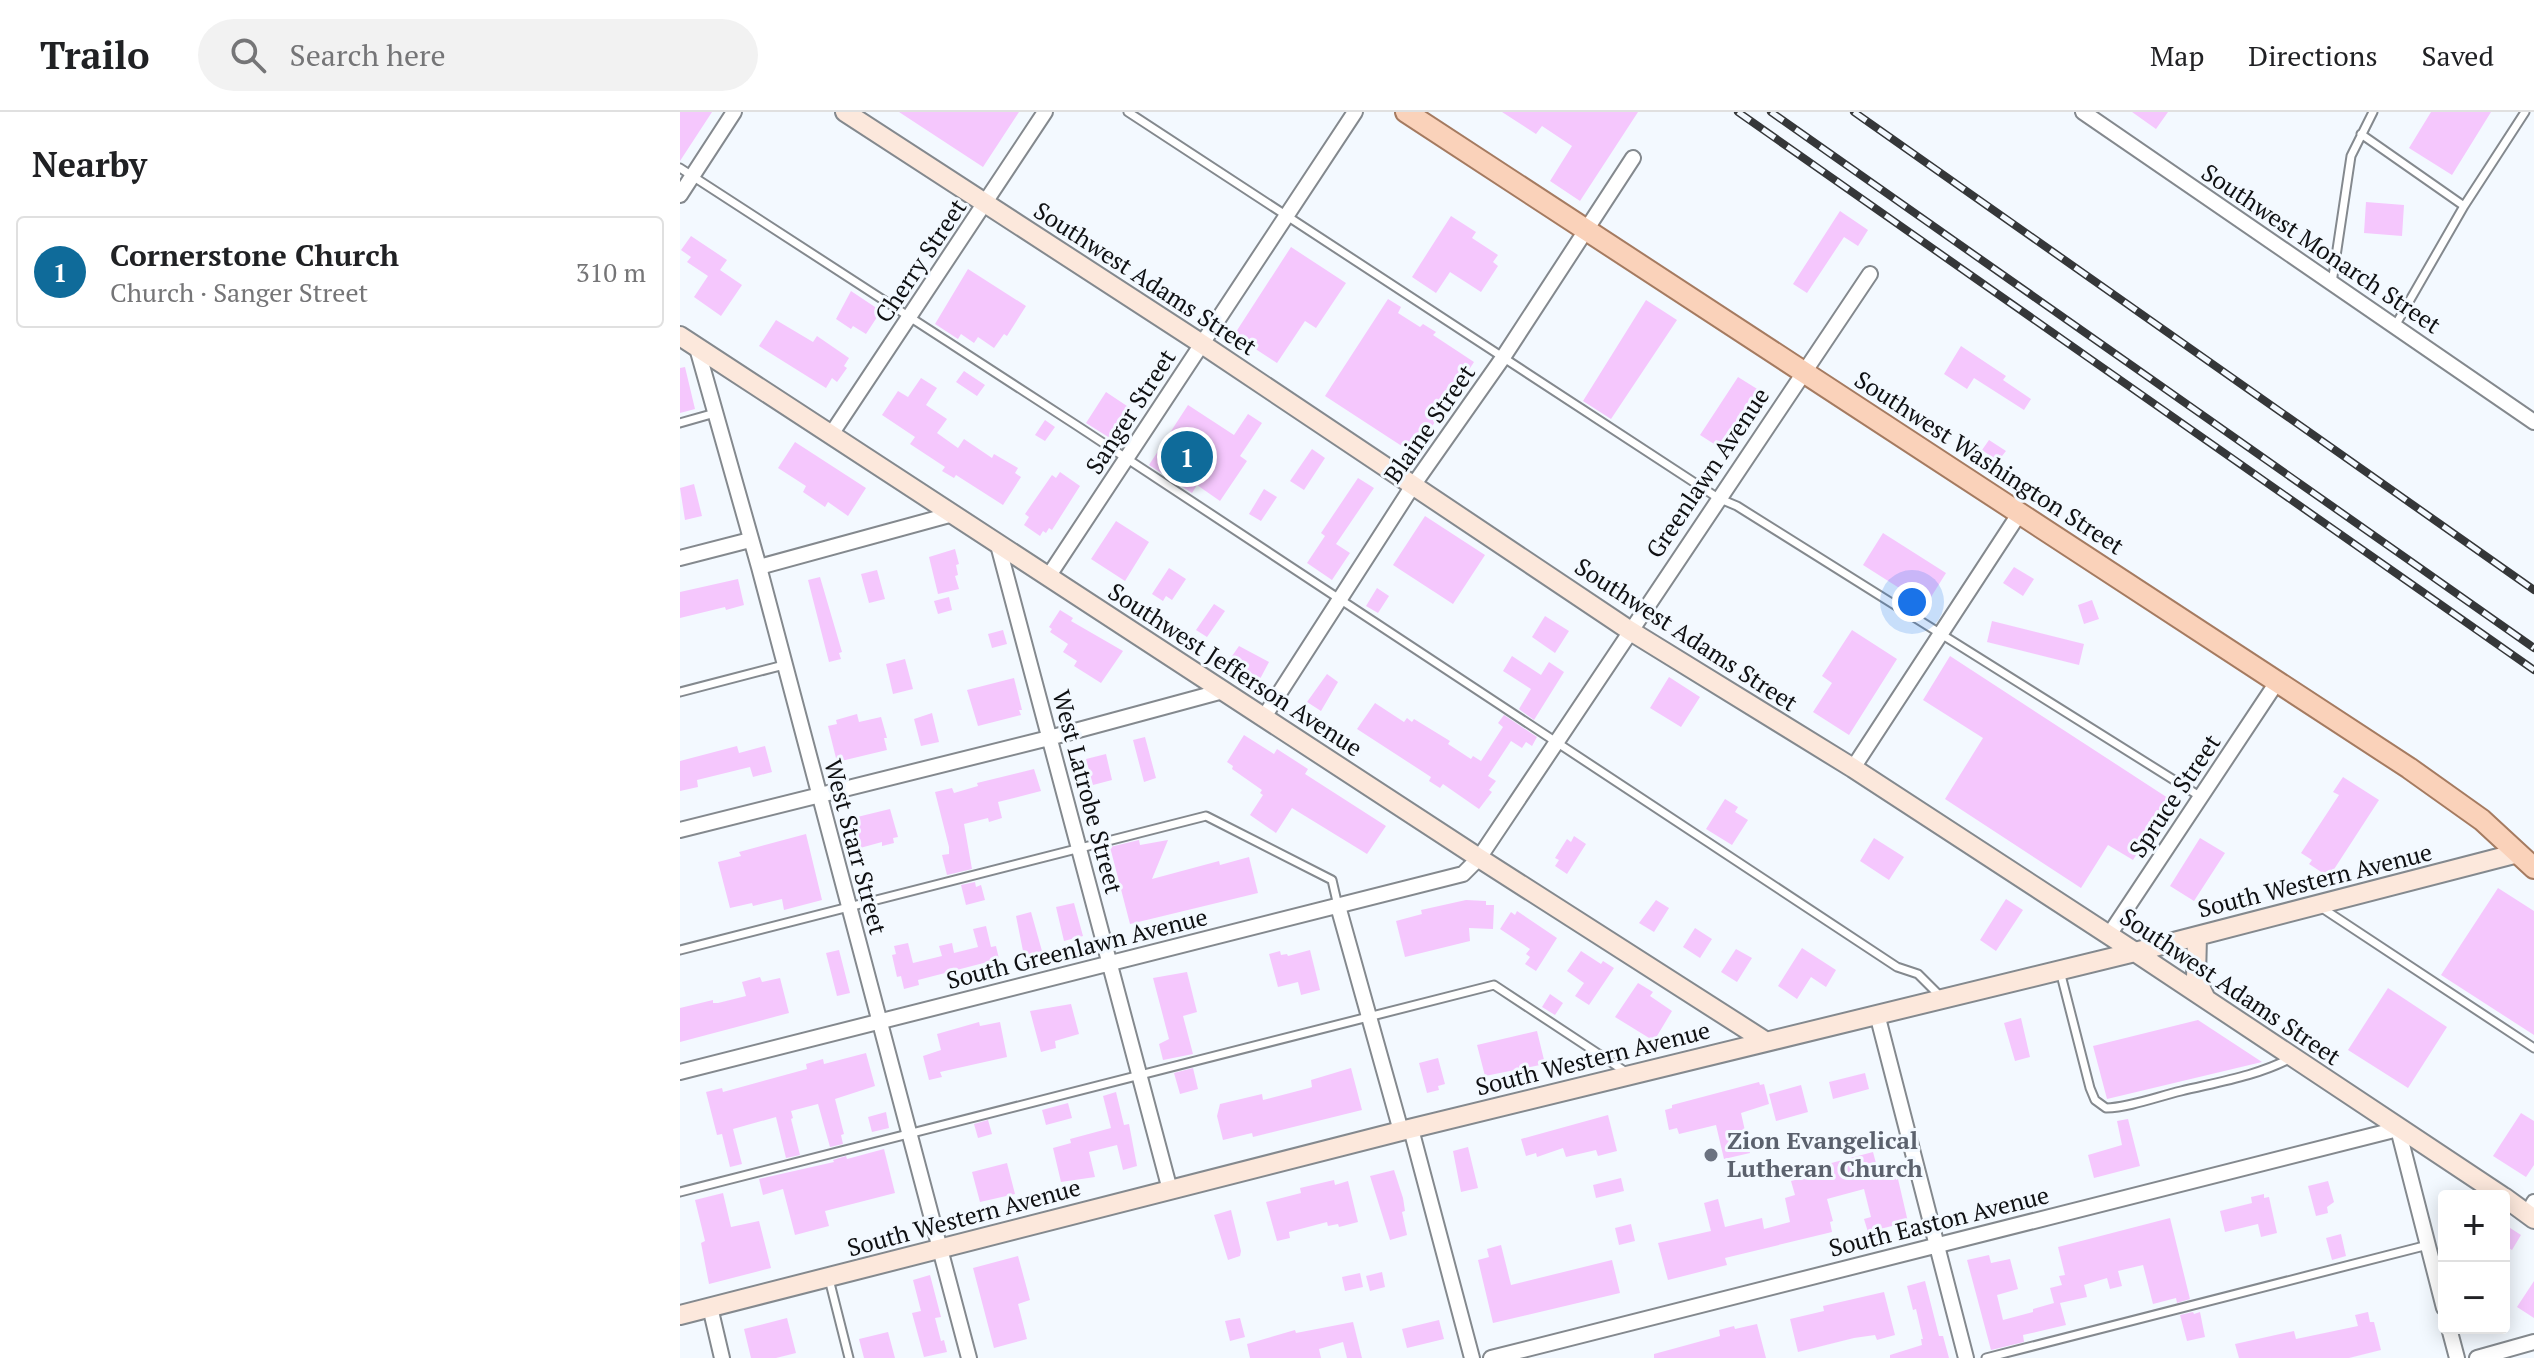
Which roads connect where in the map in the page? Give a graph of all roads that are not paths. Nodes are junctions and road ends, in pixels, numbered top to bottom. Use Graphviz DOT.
graph roads {
  1 [pos="734,112"];
  2 [pos="845,112"];
  3 [pos="1045,112"];
  4 [pos="1128,112"];
  5 [pos="1355,112"];
  6 [pos="1406,112"];
  7 [pos="2083,112"];
  8 [pos="2373,112"];
  9 [pos="2525,112"];
  10 [pos="2361,134"];
  11 [pos="1633,158"];
  12 [pos="686,172"];
  13 [pos="680,195"];
  14 [pos="986,203"];
  15 [pos="2464,206"];
  16 [pos="1288,216"];
  17 [pos="1585,230"];
  18 [pos="1870,274"];
  19 [pos="2332,283"];
  20 [pos="909,318"];
  21 [pos="2395,326"];
  22 [pos="680,336"];
  23 [pos="1202,344"];
  24 [pos="697,348"];
  25 [pos="1502,359"];
  26 [pos="1803,372"];
  27 [pos="715,413"];
  28 [pos="2534,422"];
  29 [pos="680,423"];
  30 [pos="832,433"];
  31 [pos="1126,459"];
  32 [pos="1412,487"];
  33 [pos="1718,498"];
  34 [pos="953,514"];
  35 [pos="2019,514"];
  36 [pos="750,540"];
  37 [pos="998,545"];
  38 [pos="680,558"];
  39 [pos="759,567"];
  40 [pos="1048,577"];
  41 [pos="1340,599"];
  42 [pos="1629,630"];
  43 [pos="1940,634"];
  44 [pos="784,665"];
  45 [pos="2277,682"];
  46 [pos="1223,691"];
  47 [pos="680,692"];
  48 [pos="1264,717"];
  49 [pos="1049,738"];
  50 [pos="1555,742"];
  51 [pos="1853,768"];
  52 [pos="817,794"];
  53 [pos="2201,797"];
  54 [pos="680,830"];
  55 [pos="1079,848"];
  56 [pos="2518,853"];
  57 [pos="1479,858"];
  58 [pos="2534,868"];
  59 [pos="2316,905"];
  60 [pos="1338,906"];
  61 [pos="848,907"];
  62 [pos="2109,935"];
  63 [pos="2197,936"];
  64 [pos="680,950"];
  65 [pos="2135,952"];
  66 [pos="1110,964"];
  67 [pos="2060,970"];
  68 [pos="1942,998"];
  69 [pos="2207,999"];
  70 [pos="1877,1014"];
  71 [pos="1369,1017"];
  72 [pos="880,1021"];
  73 [pos="1765,1041"];
  74 [pos="2534,1048"];
  75 [pos="2293,1057"];
  76 [pos="680,1072"];
  77 [pos="1630,1074"];
  78 [pos="1140,1075"];
  79 [pos="2398,1129"];
  80 [pos="1406,1130"];
  81 [pos="910,1134"];
  82 [pos="1170,1190"];
  83 [pos="2492,1190"];
  84 [pos="680,1192"];
  85 [pos="2510,1201"];
  86 [pos="2532,1212"];
  87 [pos="2428,1245"];
  88 [pos="1937,1246"];
  89 [pos="940,1248"];
  90 [pos="828,1278"];
  91 [pos="2438,1284"];
  92 [pos="710,1307"];
  93 [pos="680,1315"];
  94 [pos="2451,1334"];
  95 [pos="2534,1342"];
  96 [pos="722,1358"];
  97 [pos="849,1358"];
  98 [pos="969,1358"];
  99 [pos="1472,1358"];
  100 [pos="1491,1358"];
  101 [pos="1966,1358"];
  102 [pos="1986,1358"];
  103 [pos="2457,1358"];
  104 [pos="2477,1358"];
  1 -- 12 [label="street"];
  2 -- 14 [label="main road, Southwest Adams Street"];
  3 -- 14 [label="street, Cherry Street"];
  4 -- 16 [label="lane"];
  5 -- 16 [label="street, Sanger Street"];
  6 -- 17 [label="main road, Southwest Washington Street"];
  7 -- 19 [label="street, Southwest Monarch Street"];
  8 -- 10 [label="lane"];
  9 -- 15 [label="lane"];
  10 -- 15 [label="lane"];
  10 -- 19 [label="lane"];
  11 -- 17 [label="street, Blaine Street"];
  12 -- 13 [label="street"];
  12 -- 20 [label="lane"];
  14 -- 20 [label="street, Cherry Street"];
  14 -- 23 [label="main road, Southwest Adams Street"];
  15 -- 21 [label="lane"];
  16 -- 23 [label="street, Sanger Street"];
  16 -- 25 [label="lane"];
  17 -- 25 [label="street, Blaine Street"];
  17 -- 26 [label="main road, Southwest Washington Street"];
  18 -- 26 [label="street, Greenlawn Avenue"];
  19 -- 21 [label="street, Southwest Monarch Street"];
  20 -- 30 [label="street, Cherry Street"];
  20 -- 31 [label="lane"];
  21 -- 28 [label="street, Southwest Monarch Street"];
  22 -- 24 [label="main road, Southwest Jefferson Avenue"];
  23 -- 31 [label="street, Sanger Street"];
  23 -- 32 [label="main road, Southwest Adams Street"];
  24 -- 27 [label="street, West Starr Street"];
  24 -- 30 [label="main road, Southwest Jefferson Avenue"];
  25 -- 32 [label="street, Blaine Street"];
  25 -- 33 [label="lane"];
  26 -- 33 [label="street, Greenlawn Avenue"];
  26 -- 35 [label="main road, Southwest Washington Street"];
  27 -- 29 [label="lane"];
  27 -- 36 [label="street, West Starr Street"];
  30 -- 34 [label="main road, Southwest Jefferson Avenue"];
  31 -- 40 [label="street, Sanger Street"];
  31 -- 41 [label="lane"];
  32 -- 41 [label="street, Blaine Street"];
  32 -- 42 [label="main road, Southwest Adams Street"];
  33 -- 42 [label="street, Greenlawn Avenue"];
  33 -- 43 [label="lane"];
  34 -- 37 [label="main road, Southwest Jefferson Avenue"];
  34 -- 39 [label="street"];
  35 -- 43 [label="street"];
  35 -- 45 [label="main road, Southwest Washington Street"];
  36 -- 38 [label="street"];
  36 -- 39 [label="street, West Starr Street"];
  37 -- 40 [label="main road, Southwest Jefferson Avenue"];
  37 -- 49 [label="street, West Latrobe Street"];
  39 -- 44 [label="street, West Starr Street"];
  40 -- 46 [label="main road, Southwest Jefferson Avenue"];
  41 -- 48 [label="street, Blaine Street"];
  41 -- 50 [label="lane"];
  42 -- 50 [label="street, Greenlawn Avenue"];
  42 -- 51 [label="main road, Southwest Adams Street"];
  43 -- 51 [label="street"];
  43 -- 53 [label="lane"];
  44 -- 47 [label="lane"];
  44 -- 52 [label="street, West Starr Street"];
  45 -- 53 [label="street, Spruce Street"];
  45 -- 56 [label="main road, Southwest Washington Street"];
  46 -- 48 [label="main road, Southwest Jefferson Avenue"];
  46 -- 49 [label="street"];
  48 -- 57 [label="main road, Southwest Jefferson Avenue"];
  49 -- 52 [label="street"];
  49 -- 55 [label="street, West Latrobe Street"];
  50 -- 57 [label="street, Greenlawn Avenue"];
  50 -- 68 [label="lane"];
  51 -- 62 [label="main road, Southwest Adams Street"];
  52 -- 54 [label="street"];
  52 -- 61 [label="street, West Starr Street"];
  53 -- 62 [label="street, Spruce Street"];
  55 -- 60 [label="lane"];
  55 -- 61 [label="lane"];
  55 -- 66 [label="street, West Latrobe Street"];
  56 -- 58 [label="main road, Southwest Washington Street"];
  56 -- 59 [label="main road, South Western Avenue"];
  57 -- 60 [label="street, South Greenlawn Avenue"];
  57 -- 73 [label="main road, Southwest Jefferson Avenue"];
  59 -- 63 [label="main road, South Western Avenue"];
  59 -- 74 [label="lane"];
  60 -- 66 [label="street, South Greenlawn Avenue"];
  60 -- 71 [label="street"];
  61 -- 64 [label="lane"];
  61 -- 72 [label="street, West Starr Street"];
  62 -- 65 [label="main road, Southwest Adams Street"];
  63 -- 65 [label="main road, South Western Avenue"];
  63 -- 69 [label="main road"];
  65 -- 67 [label="main road, South Western Avenue"];
  65 -- 69 [label="main road, Southwest Adams Street"];
  66 -- 72 [label="street, South Greenlawn Avenue"];
  66 -- 78 [label="street, West Latrobe Street"];
  67 -- 68 [label="main road, South Western Avenue"];
  67 -- 75 [label="lane"];
  68 -- 70 [label="main road, South Western Avenue"];
  69 -- 75 [label="main road, Southwest Adams Street"];
  70 -- 73 [label="main road, South Western Avenue"];
  70 -- 88 [label="street"];
  71 -- 77 [label="lane"];
  71 -- 78 [label="lane"];
  71 -- 80 [label="street"];
  72 -- 76 [label="street, South Greenlawn Avenue"];
  72 -- 81 [label="street, West Starr Street"];
  73 -- 77 [label="main road, South Western Avenue"];
  75 -- 79 [label="main road, Southwest Adams Street"];
  77 -- 80 [label="main road, South Western Avenue"];
  78 -- 81 [label="lane"];
  78 -- 82 [label="street, West Latrobe Street"];
  79 -- 83 [label="main road, Southwest Adams Street"];
  79 -- 87 [label="street"];
  79 -- 88 [label="street, South Easton Avenue"];
  80 -- 82 [label="main road, South Western Avenue"];
  80 -- 99 [label="street"];
  81 -- 84 [label="lane"];
  81 -- 89 [label="street, West Starr Street"];
  82 -- 89 [label="main road, South Western Avenue"];
  85 -- 86 [label="main road, Southwest Adams Street"];
  87 -- 91 [label="street"];
  87 -- 102 [label="lane"];
  88 -- 100 [label="street, South Easton Avenue"];
  88 -- 101 [label="street"];
  89 -- 90 [label="main road, South Western Avenue"];
  89 -- 98 [label="street, West Starr Street"];
  90 -- 92 [label="main road, South Western Avenue"];
  90 -- 97 [label="lane"];
  92 -- 93 [label="main road, South Western Avenue"];
  92 -- 96 [label="street"];
  94 -- 103 [label="street"];
  95 -- 104 [label="street"];
}
